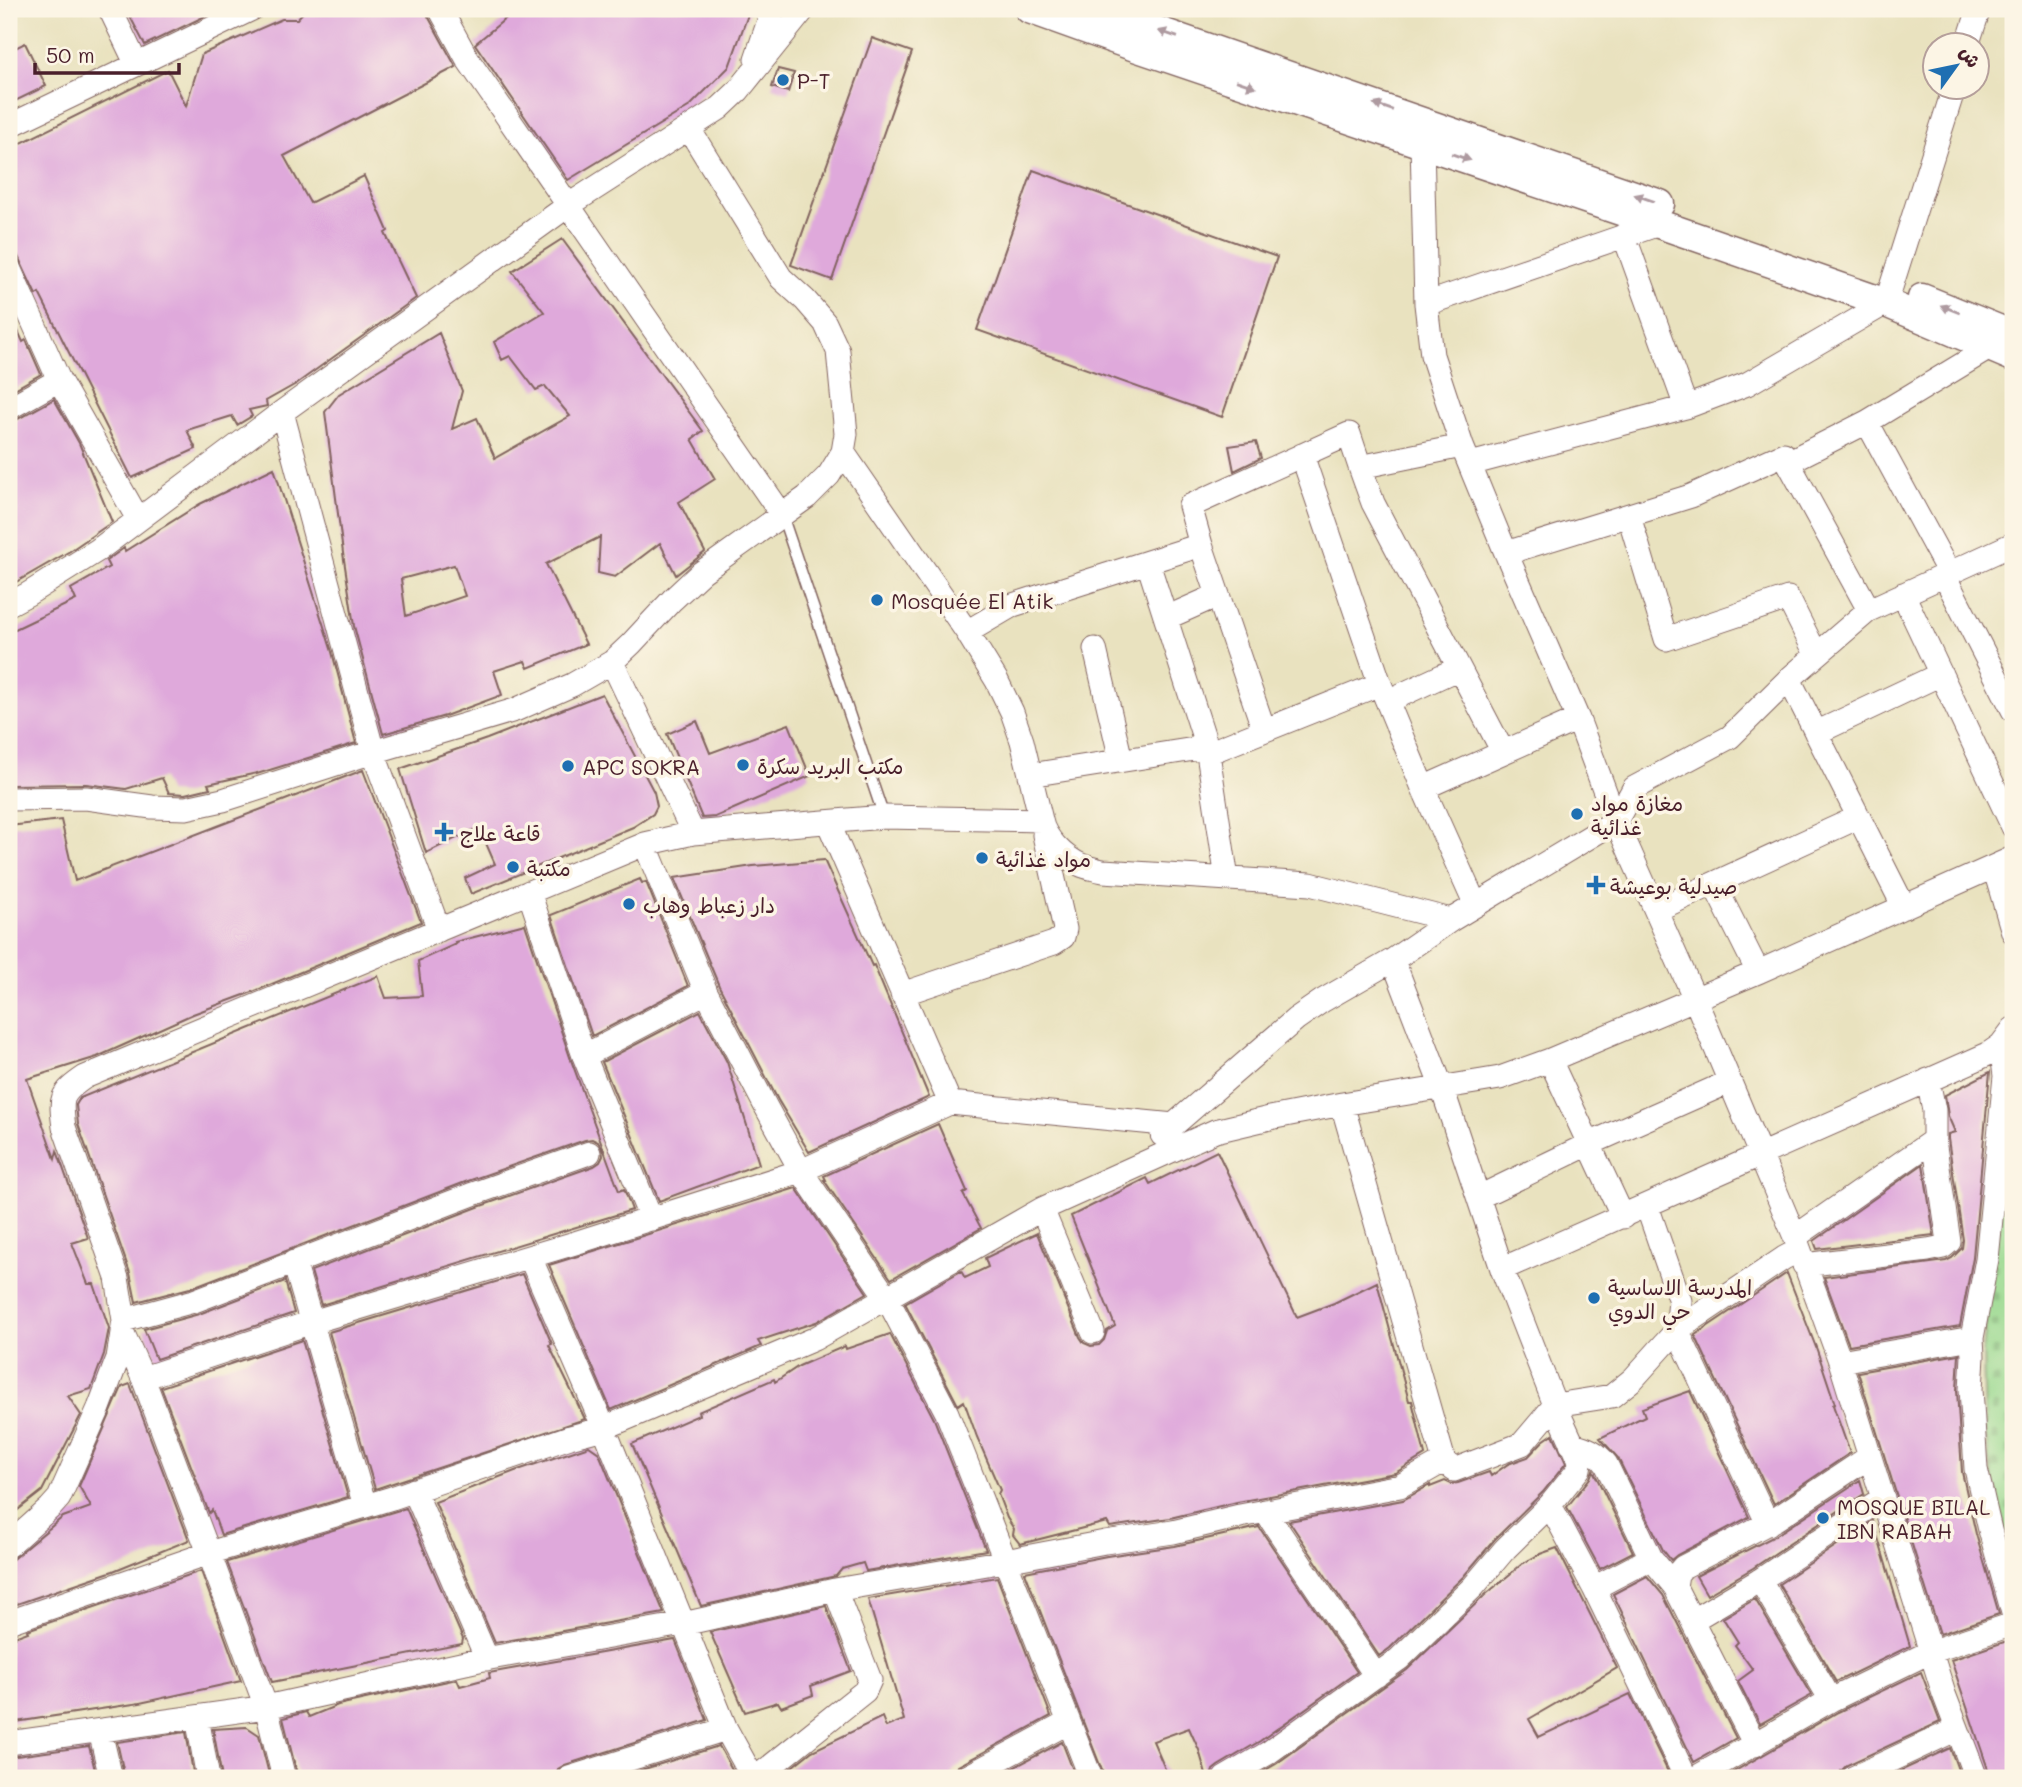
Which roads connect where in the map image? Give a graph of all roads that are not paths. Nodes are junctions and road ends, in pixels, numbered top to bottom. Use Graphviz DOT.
graph roads {
  1 [pos="110,9"];
  2 [pos="252,9"];
  3 [pos="440,9"];
  4 [pos="773,9"];
  5 [pos="804,9"];
  6 [pos="1029,9"];
  7 [pos="1095,9"];
  8 [pos="1979,9"];
  9 [pos="1133,26"];
  10 [pos="1972,32"];
  11 [pos="136,63"];
  12 [pos="751,76"];
  13 [pos="1950,102"];
  14 [pos="9,126"];
  15 [pos="689,129"];
  16 [pos="1424,132"];
  17 [pos="569,205"];
  18 [pos="1659,224"];
  19 [pos="1624,235"];
  20 [pos="9,268"];
  21 [pos="1889,295"];
  22 [pos="1426,303"];
  23 [pos="2006,347"];
  24 [pos="59,380"];
  25 [pos="1686,407"];
  26 [pos="9,408"];
  27 [pos="282,412"];
  28 [pos="1867,422"];
  29 [pos="843,452"];
  30 [pos="1302,455"];
  31 [pos="1466,455"];
  32 [pos="1788,462"];
  33 [pos="1360,467"];
  34 [pos="782,515"];
  35 [pos="1629,516"];
  36 [pos="138,519"];
  37 [pos="2013,544"];
  38 [pos="1201,545"];
  39 [pos="1506,553"];
  40 [pos="1149,563"];
  41 [pos="1947,574"];
  42 [pos="1903,594"];
  43 [pos="1219,595"];
  44 [pos="9,604"];
  45 [pos="1869,610"];
  46 [pos="1166,618"];
  47 [pos="967,632"];
  48 [pos="1095,649"];
  49 [pos="1816,654"];
  50 [pos="612,662"];
  51 [pos="1459,668"];
  52 [pos="1941,674"];
  53 [pos="1789,679"];
  54 [pos="1384,692"];
  55 [pos="2011,702"];
  56 [pos="1578,719"];
  57 [pos="1264,730"];
  58 [pos="1816,733"];
  59 [pos="1207,750"];
  60 [pos="373,752"];
  61 [pos="1503,752"];
  62 [pos="1121,760"];
  63 [pos="1030,775"];
  64 [pos="1423,788"];
  65 [pos="9,799"];
  66 [pos="884,817"];
  67 [pos="1859,817"];
  68 [pos="1616,821"];
  69 [pos="828,822"];
  70 [pos="1042,824"];
  71 [pos="2013,827"];
  72 [pos="693,833"];
  73 [pos="645,844"];
  74 [pos="2003,862"];
  75 [pos="1227,879"];
  76 [pos="1714,884"];
  77 [pos="529,892"];
  78 [pos="1475,904"];
  79 [pos="1904,907"];
  80 [pos="1656,910"];
  81 [pos="1451,920"];
  82 [pos="439,930"];
  83 [pos="2013,932"];
  84 [pos="1393,960"];
  85 [pos="1758,972"];
  86 [pos="706,992"];
  87 [pos="902,994"];
  88 [pos="1695,999"];
  89 [pos="2007,1037"];
  90 [pos="584,1056"];
  91 [pos="1550,1060"];
  92 [pos="1928,1080"];
  93 [pos="1729,1082"];
  94 [pos="1442,1088"];
  95 [pos="950,1103"];
  96 [pos="1342,1104"];
  97 [pos="1174,1125"];
  98 [pos="1934,1140"];
  99 [pos="1589,1144"];
  100 [pos="589,1153"];
  101 [pos="1761,1156"];
  102 [pos="801,1171"];
  103 [pos="1115,1175"];
  104 [pos="1479,1197"];
  105 [pos="1647,1206"];
  106 [pos="1042,1209"];
  107 [pos="1623,1217"];
  108 [pos="651,1219"];
  109 [pos="1799,1251"];
  110 [pos="530,1257"];
  111 [pos="294,1262"];
  112 [pos="1502,1269"];
  113 [pos="887,1298"];
  114 [pos="312,1322"];
  115 [pos="123,1325"];
  116 [pos="1677,1330"];
  117 [pos="1093,1332"];
  118 [pos="1972,1338"];
  119 [pos="1840,1360"];
  120 [pos="143,1378"];
  121 [pos="1555,1405"];
  122 [pos="604,1428"];
  123 [pos="1572,1444"];
  124 [pos="1869,1457"];
  125 [pos="1444,1461"];
  126 [pos="414,1490"];
  127 [pos="1884,1498"];
  128 [pos="1550,1505"];
  129 [pos="365,1506"];
  130 [pos="1265,1511"];
  131 [pos="1768,1524"];
  132 [pos="9,1545"];
  133 [pos="209,1553"];
  134 [pos="1651,1558"];
  135 [pos="1005,1561"];
  136 [pos="1760,1580"];
  137 [pos="1675,1587"];
  138 [pos="1594,1588"];
  139 [pos="835,1590"];
  140 [pos="2013,1613"];
  141 [pos="1693,1620"];
  142 [pos="9,1622"];
  143 [pos="683,1624"];
  144 [pos="2013,1624"];
  145 [pos="1930,1652"];
  146 [pos="486,1659"];
  147 [pos="1376,1676"];
  148 [pos="1831,1700"];
  149 [pos="266,1707"];
  150 [pos="197,1717"];
  151 [pos="1069,1722"];
  152 [pos="726,1729"];
  153 [pos="1957,1729"];
  154 [pos="100,1731"];
  155 [pos="9,1744"];
  156 [pos="1755,1745"];
  157 [pos="1864,1776"];
  158 [pos="111,1778"];
  159 [pos="208,1778"];
  160 [pos="284,1778"];
  161 [pos="569,1778"];
  162 [pos="755,1778"];
  163 [pos="965,1778"];
  164 [pos="1091,1778"];
  165 [pos="1224,1778"];
  166 [pos="1686,1778"];
  167 [pos="1695,1778"];
  168 [pos="1976,1778"];
  1 -- 11 [label="street"];
  2 -- 11 [label="street"];
  3 -- 17 [label="street"];
  4 -- 12 [label="street"];
  5 -- 12 [label="street"];
  6 -- 9 [label="street"];
  7 -- 9 [label="street"];
  8 -- 10 [label="street"];
  9 -- 16 [label="street"];
  11 -- 14 [label="street"];
  12 -- 15 [label="street"];
  13 -- 21 [label="street"];
  15 -- 17 [label="street"];
  15 -- 29 [label="street"];
  16 -- 18 [label="street, one-way"];
  21 -- 16 [label="street, one-way"];
  16 -- 22 [label="street"];
  17 -- 27 [label="street"];
  17 -- 34 [label="street"];
  18 -- 19 [label="street"];
  18 -- 21 [label="street"];
  19 -- 22 [label="street"];
  19 -- 25 [label="street"];
  20 -- 24 [label="street"];
  21 -- 23 [label="street"];
  21 -- 25 [label="street"];
  22 -- 31 [label="street"];
  23 -- 28 [label="street"];
  24 -- 26 [label="street"];
  24 -- 36 [label="street"];
  25 -- 31 [label="street"];
  27 -- 36 [label="street"];
  27 -- 60 [label="street"];
  28 -- 32 [label="street"];
  28 -- 41 [label="street"];
  29 -- 34 [label="street"];
  29 -- 47 [label="street"];
  30 -- 33 [label="street"];
  30 -- 38 [label="street"];
  30 -- 54 [label="street"];
  31 -- 33 [label="street"];
  31 -- 39 [label="street"];
  32 -- 35 [label="street"];
  32 -- 45 [label="street"];
  33 -- 51 [label="street"];
  34 -- 50 [label="street"];
  34 -- 66 [label="lane"];
  35 -- 39 [label="street"];
  35 -- 49 [label="street"];
  36 -- 44 [label="street"];
  37 -- 41 [label="street"];
  38 -- 40 [label="street"];
  38 -- 43 [label="street"];
  39 -- 56 [label="street"];
  40 -- 46 [label="street"];
  40 -- 47 [label="street"];
  41 -- 42 [label="street"];
  41 -- 55 [label="street"];
  42 -- 45 [label="street"];
  42 -- 52 [label="street"];
  43 -- 46 [label="street"];
  43 -- 57 [label="street"];
  45 -- 49 [label="street"];
  46 -- 59 [label="street"];
  47 -- 63 [label="street"];
  48 -- 62 [label="street"];
  49 -- 53 [label="street"];
  50 -- 60 [label="street"];
  50 -- 72 [label="street"];
  51 -- 54 [label="street"];
  51 -- 61 [label="street"];
  52 -- 58 [label="street"];
  52 -- 71 [label="street"];
  53 -- 58 [label="street"];
  53 -- 68 [label="street"];
  54 -- 57 [label="street"];
  54 -- 64 [label="street"];
  56 -- 61 [label="street"];
  56 -- 68 [label="street"];
  57 -- 59 [label="street"];
  58 -- 67 [label="street"];
  59 -- 62 [label="street"];
  59 -- 75 [label="street"];
  60 -- 65 [label="street"];
  60 -- 82 [label="street"];
  61 -- 64 [label="street"];
  62 -- 63 [label="street"];
  63 -- 70 [label="street"];
  64 -- 78 [label="street"];
  66 -- 69 [label="street"];
  66 -- 70 [label="street"];
  67 -- 76 [label="street"];
  67 -- 79 [label="street"];
  68 -- 78 [label="street"];
  68 -- 80 [label="street"];
  69 -- 72 [label="street"];
  69 -- 87 [label="street"];
  70 -- 75 [label="street"];
  70 -- 87 [label="street"];
  72 -- 73 [label="street"];
  73 -- 77 [label="street"];
  73 -- 86 [label="street"];
  74 -- 79 [label="street"];
  74 -- 83 [label="street"];
  75 -- 81 [label="street"];
  76 -- 80 [label="street"];
  76 -- 85 [label="street"];
  77 -- 82 [label="street"];
  77 -- 90 [label="street"];
  78 -- 81 [label="street"];
  79 -- 85 [label="street"];
  80 -- 88 [label="street"];
  81 -- 84 [label="street"];
  82 -- 115 [label="street"];
  84 -- 94 [label="street"];
  84 -- 97 [label="street"];
  85 -- 88 [label="street"];
  86 -- 90 [label="street"];
  86 -- 102 [label="street"];
  87 -- 95 [label="street"];
  88 -- 91 [label="street"];
  88 -- 93 [label="street"];
  89 -- 92 [label="street"];
  89 -- 118 [label="street"];
  90 -- 108 [label="street"];
  91 -- 94 [label="street"];
  91 -- 99 [label="street"];
  92 -- 98 [label="street"];
  92 -- 101 [label="street"];
  93 -- 99 [label="street"];
  93 -- 101 [label="street"];
  94 -- 96 [label="street"];
  94 -- 104 [label="street"];
  95 -- 97 [label="street"];
  95 -- 102 [label="street"];
  96 -- 103 [label="street"];
  96 -- 125 [label="street"];
  97 -- 103 [label="street"];
  98 -- 109 [label="street"];
  98 -- 109 [label="street"];
  99 -- 104 [label="street"];
  99 -- 107 [label="street"];
  100 -- 111 [label="street"];
  101 -- 105 [label="street"];
  101 -- 109 [label="street"];
  102 -- 108 [label="street"];
  102 -- 113 [label="street"];
  103 -- 106 [label="street"];
  104 -- 112 [label="street"];
  105 -- 107 [label="street"];
  105 -- 116 [label="street"];
  106 -- 113 [label="street"];
  106 -- 117 [label="street"];
  107 -- 112 [label="street"];
  108 -- 110 [label="street"];
  109 -- 116 [label="street"];
  109 -- 119 [label="street"];
  110 -- 114 [label="street"];
  110 -- 122 [label="street"];
  111 -- 114 [label="street"];
  111 -- 115 [label="street"];
  112 -- 121 [label="street"];
  113 -- 122 [label="street"];
  113 -- 135 [label="street"];
  114 -- 120 [label="street"];
  114 -- 129 [label="street"];
  115 -- 120 [label="street"];
  115 -- 132 [label="street"];
  116 -- 121 [label="street"];
  116 -- 131 [label="street"];
  118 -- 119 [label="street"];
  118 -- 140 [label="street"];
  119 -- 124 [label="street"];
  120 -- 133 [label="street"];
  121 -- 123 [label="street"];
  121 -- 125 [label="street"];
  122 -- 126 [label="street"];
  122 -- 143 [label="street"];
  123 -- 128 [label="street"];
  123 -- 134 [label="street"];
  124 -- 127 [label="street"];
  124 -- 131 [label="street"];
  125 -- 130 [label="street"];
  126 -- 129 [label="street"];
  126 -- 146 [label="street"];
  127 -- 136 [label="street"];
  127 -- 145 [label="street"];
  128 -- 138 [label="street"];
  128 -- 147 [label="street"];
  129 -- 133 [label="street"];
  130 -- 135 [label="street"];
  130 -- 147 [label="street"];
  131 -- 137 [label="street"];
  133 -- 142 [label="street"];
  133 -- 149 [label="street"];
  134 -- 137 [label="street"];
  134 -- 138 [label="street"];
  135 -- 139 [label="street"];
  135 -- 151 [label="street"];
  136 -- 141 [label="street"];
  136 -- 148 [label="street"];
  137 -- 141 [label="street"];
  138 -- 166 [label="street"];
  139 -- 143 [label="street"];
  139 -- 162 [label="street"];
  141 -- 156 [label="street"];
  143 -- 146 [label="street"];
  143 -- 152 [label="street"];
  144 -- 145 [label="street"];
  145 -- 148 [label="street"];
  145 -- 153 [label="street"];
  146 -- 149 [label="street"];
  147 -- 165 [label="street"];
  148 -- 156 [label="street"];
  149 -- 150 [label="street"];
  149 -- 160 [label="street"];
  150 -- 154 [label="street"];
  150 -- 159 [label="street"];
  151 -- 163 [label="street"];
  151 -- 164 [label="street"];
  152 -- 161 [label="street"];
  152 -- 162 [label="street"];
  153 -- 157 [label="street"];
  153 -- 168 [label="street"];
  154 -- 155 [label="street"];
  154 -- 158 [label="street"];
  156 -- 167 [label="street"];
}
